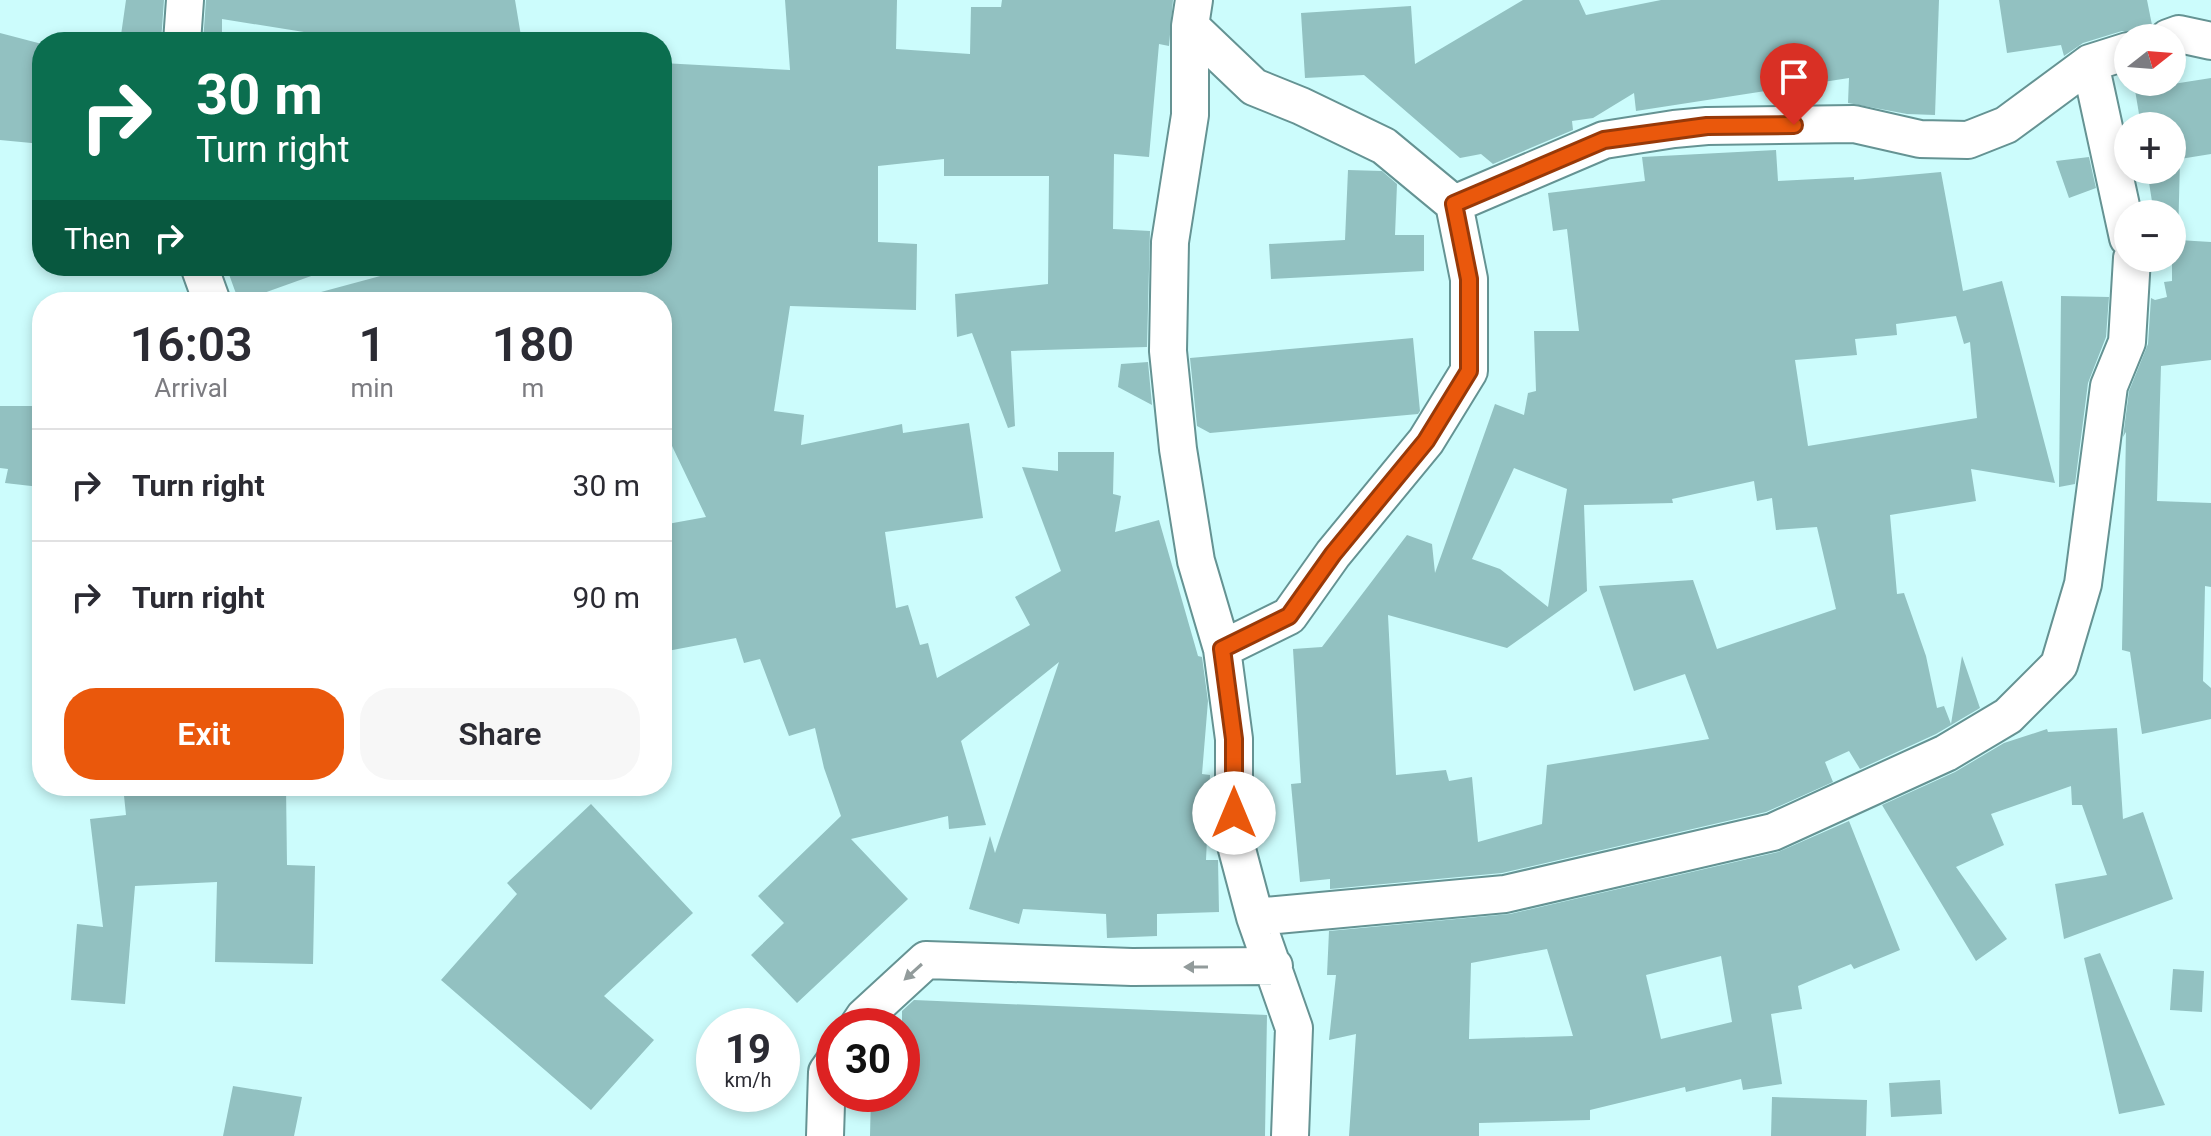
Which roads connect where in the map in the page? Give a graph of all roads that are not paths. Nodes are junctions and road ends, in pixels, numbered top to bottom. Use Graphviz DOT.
graph roads {
  1 [pos="185,0"];
  2 [pos="1192,13"];
  3 [pos="183,32"];
  4 [pos="2186,36"];
  5 [pos="2211,41"];
  6 [pos="2114,55"];
  7 [pos="2090,63"];
  8 [pos="2120,200"];
  9 [pos="1454,204"];
  10 [pos="2131,272"];
  11 [pos="1222,649"];
  12 [pos="1255,917"];
  13 [pos="1274,966"];
  14 [pos="874,1008"];
  15 [pos="826,1112"];
  16 [pos="825,1136"];
  17 [pos="1290,1136"];
  1 -- 3 [label="street"];
  2 -- 9 [label="street"];
  2 -- 11 [label="street"];
  4 -- 5 [label="street"];
  6 -- 7 [label="street"];
  7 -- 8 [label="street"];
  7 -- 9 [label="street"];
  9 -- 11 [label="street"];
  10 -- 12 [label="street"];
  11 -- 12 [label="street"];
  12 -- 13 [label="street"];
  13 -- 14 [label="street, one-way"];
  13 -- 17 [label="street"];
  15 -- 16 [label="street"];
}
